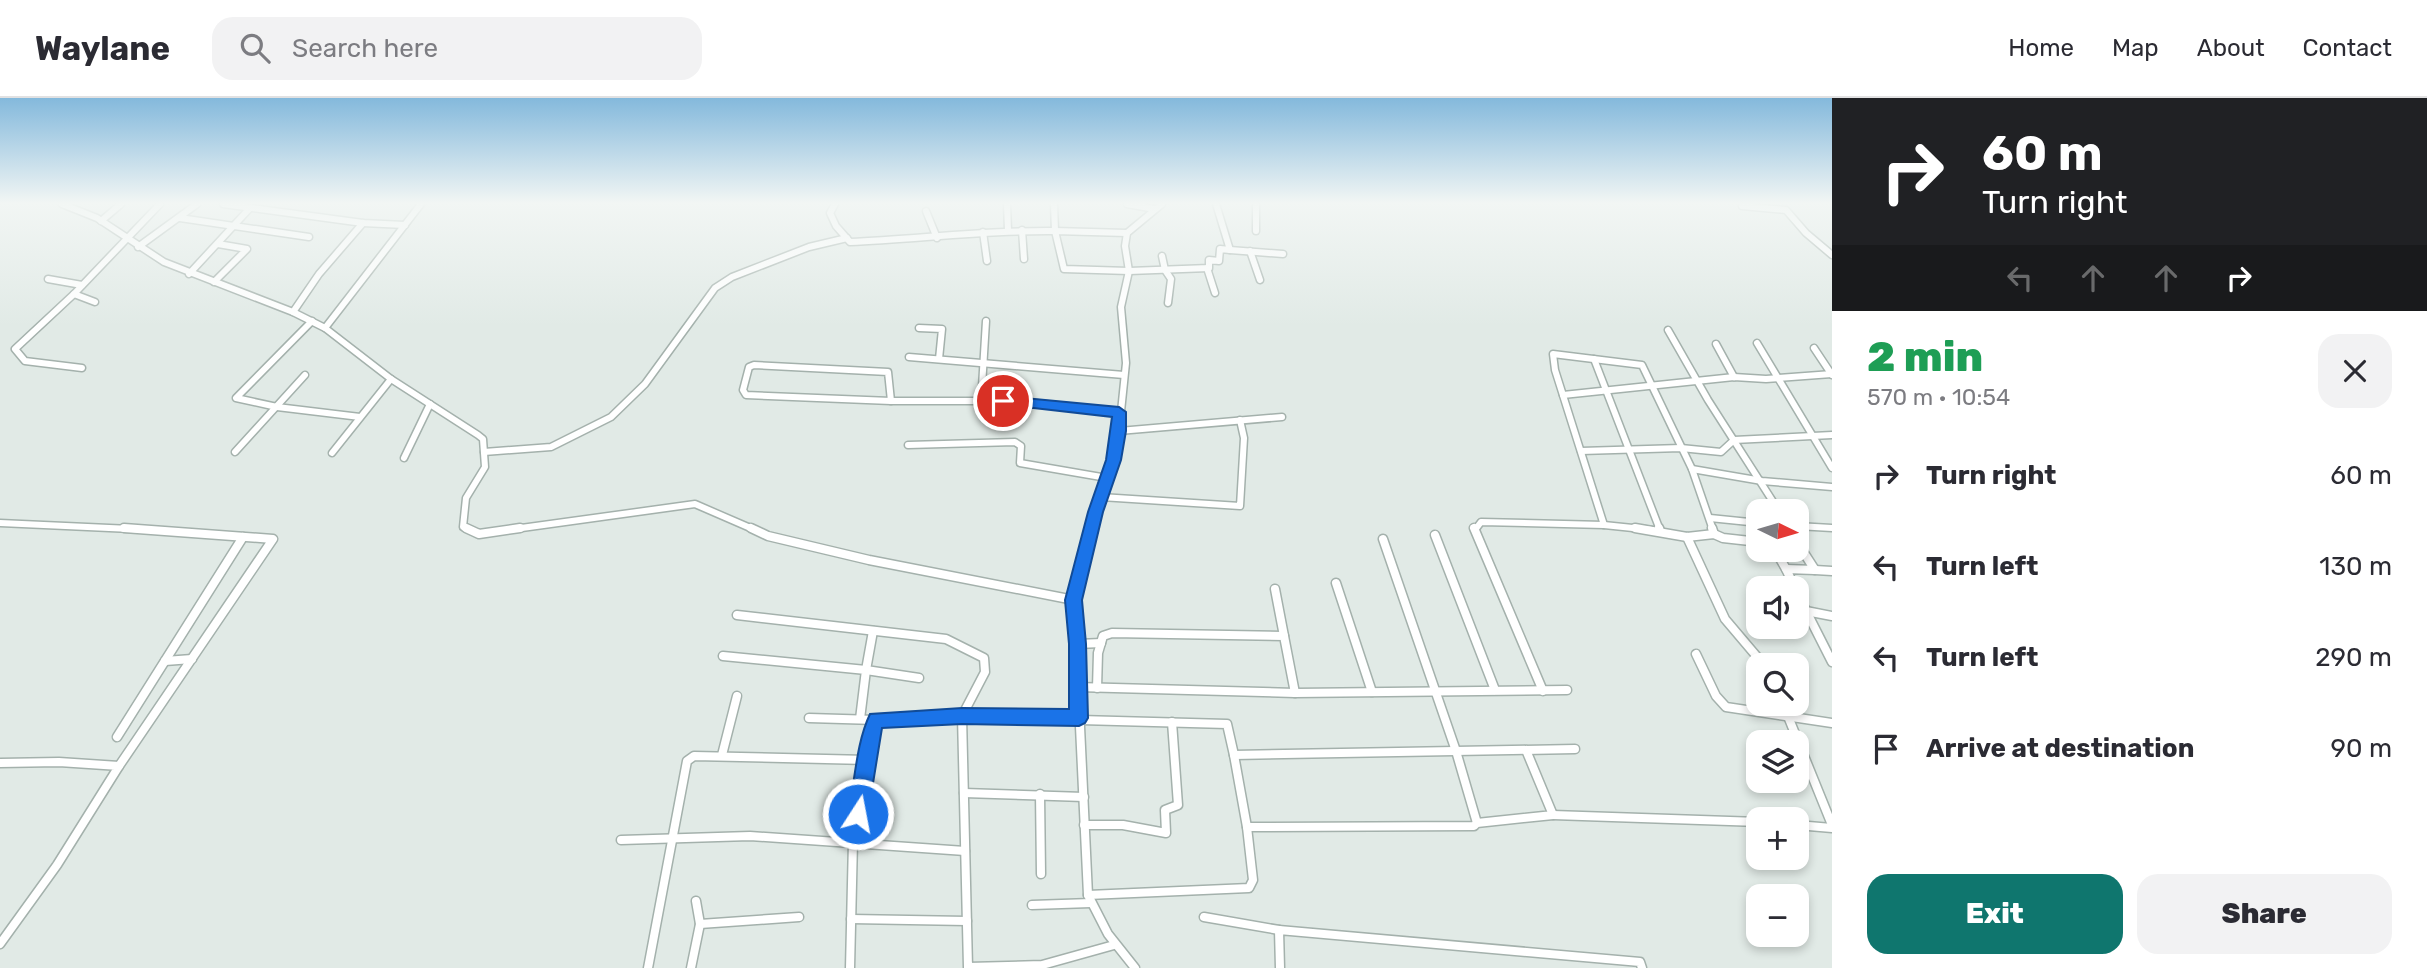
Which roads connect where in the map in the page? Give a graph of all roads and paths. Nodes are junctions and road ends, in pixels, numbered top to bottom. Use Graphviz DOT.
graph roads {
  1 [pos="218,244"];
  2 [pos="120,245"];
  3 [pos="135,245"];
  4 [pos="141,245"];
  5 [pos="221,245"];
  6 [pos="345,245"];
  7 [pos="390,245"];
  8 [pos="819,245"];
  9 [pos="985,245"];
  10 [pos="1023,245"];
  11 [pos="1058,245"];
  12 [pos="1125,245"];
  13 [pos="1228,245"];
  14 [pos="138,247"];
  15 [pos="1230,250"];
  16 [pos="1250,251"];
  17 [pos="1283,254"];
  18 [pos="1162,256"];
  19 [pos="1024,259"];
  20 [pos="987,261"];
  21 [pos="1207,268"];
  22 [pos="1165,270"];
  23 [pos="1129,271"];
  24 [pos="190,274"];
  25 [pos="48,279"];
  26 [pos="1260,280"];
  27 [pos="214,282"];
  28 [pos="82,285"];
  29 [pos="1214,293"];
  30 [pos="74,294"];
  31 [pos="95,302"];
  32 [pos="1168,303"];
  33 [pos="293,312"];
  34 [pos="312,321"];
  35 [pos="986,321"];
  36 [pos="325,328"];
  37 [pos="919,328"];
  38 [pos="1668,330"];
  39 [pos="1757,343"];
  40 [pos="1716,344"];
  41 [pos="1814,348"];
  42 [pos="909,357"];
  43 [pos="939,359"];
  44 [pos="1594,359"];
  45 [pos="982,363"];
  46 [pos="82,368"];
  47 [pos="1832,374"];
  48 [pos="305,375"];
  49 [pos="1124,375"];
  50 [pos="1734,377"];
  51 [pos="1777,377"];
  52 [pos="391,379"];
  53 [pos="1698,382"];
  54 [pos="1654,387"];
  55 [pos="1608,392"];
  56 [pos="1563,395"];
  57 [pos="891,402"];
  58 [pos="981,403"];
  59 [pos="430,404"];
  60 [pos="277,407"];
  61 [pos="1119,412"];
  62 [pos="359,417"];
  63 [pos="1282,417"];
  64 [pos="1240,421"];
  65 [pos="1119,431"];
  66 [pos="1832,435"];
  67 [pos="1811,437"];
  68 [pos="1734,440"];
  69 [pos="908,445"];
  70 [pos="1681,448"];
  71 [pos="1630,449"];
  72 [pos="1581,451"];
  73 [pos="235,452"];
  74 [pos="332,453"];
  75 [pos="484,453"];
  76 [pos="404,458"];
  77 [pos="1692,468"];
  78 [pos="1832,468"];
  79 [pos="1107,478"];
  80 [pos="1762,481"];
  81 [pos="1832,487"];
  82 [pos="1101,497"];
  83 [pos="1772,499"];
  84 [pos="1710,518"];
  85 [pos="1746,522"];
  86 [pos="0,523"];
  87 [pos="1604,525"];
  88 [pos="1810,527"];
  89 [pos="1832,528"];
  90 [pos="1660,531"];
  91 [pos="1714,534"];
  92 [pos="1435,535"];
  93 [pos="243,537"];
  94 [pos="1687,537"];
  95 [pos="1383,539"];
  96 [pos="1746,540"];
  97 [pos="1782,562"];
  98 [pos="1810,562"];
  99 [pos="1786,569"];
  100 [pos="1815,570"];
  101 [pos="1832,571"];
  102 [pos="1789,576"];
  103 [pos="1336,583"];
  104 [pos="1275,589"];
  105 [pos="1074,600"];
  106 [pos="1809,612"];
  107 [pos="737,615"];
  108 [pos="1832,616"];
  109 [pos="1809,617"];
  110 [pos="873,631"];
  111 [pos="1284,636"];
  112 [pos="1101,643"];
  113 [pos="1078,644"];
  114 [pos="1756,653"];
  115 [pos="1696,654"];
  116 [pos="723,656"];
  117 [pos="192,659"];
  118 [pos="165,662"];
  119 [pos="1832,662"];
  120 [pos="866,670"];
  121 [pos="919,678"];
  122 [pos="1077,688"];
  123 [pos="1097,688"];
  124 [pos="1495,690"];
  125 [pos="1567,690"];
  126 [pos="1433,691"];
  127 [pos="1543,691"];
  128 [pos="1371,692"];
  129 [pos="1296,693"];
  130 [pos="737,696"];
  131 [pos="962,716"];
  132 [pos="809,718"];
  133 [pos="1079,718"];
  134 [pos="1790,718"];
  135 [pos="860,719"];
  136 [pos="876,720"];
  137 [pos="1172,722"];
  138 [pos="1832,723"];
  139 [pos="117,737"];
  140 [pos="1526,750"];
  141 [pos="1575,750"];
  142 [pos="1456,751"];
  143 [pos="722,755"];
  144 [pos="1234,755"];
  145 [pos="868,761"];
  146 [pos="0,764"];
  147 [pos="119,766"];
  148 [pos="964,793"];
  149 [pos="1040,794"];
  150 [pos="1084,797"];
  151 [pos="1553,815"];
  152 [pos="1746,822"];
  153 [pos="1477,823"];
  154 [pos="1084,825"];
  155 [pos="1809,826"];
  156 [pos="1247,827"];
  157 [pos="1832,827"];
  158 [pos="671,835"];
  159 [pos="621,840"];
  160 [pos="853,841"];
  161 [pos="965,851"];
  162 [pos="1041,874"];
  163 [pos="1089,899"];
  164 [pos="696,901"];
  165 [pos="1032,905"];
  166 [pos="799,917"];
  167 [pos="1203,917"];
  168 [pos="851,919"];
  169 [pos="967,921"];
  170 [pos="700,925"];
  171 [pos="1279,930"];
  172 [pos="0,944"];
  173 [pos="1114,946"];
  174 [pos="648,968"];
  175 [pos="691,968"];
  176 [pos="850,968"];
  177 [pos="968,968"];
  178 [pos="1135,968"];
  179 [pos="1280,968"];
  180 [pos="1642,968"];
  1 -- 24 [label="street"];
  2 -- 28 [label="street"];
  3 -- 14 [label="street"];
  4 -- 14 [label="street"];
  5 -- 27 [label="street"];
  6 -- 33 [label="street"];
  7 -- 36 [label="street"];
  8 -- 75 [label="street"];
  9 -- 20 [label="street"];
  10 -- 19 [label="street"];
  11 -- 23 [label="street"];
  12 -- 23 [label="street"];
  13 -- 15 [label="street"];
  14 -- 24 [label="street"];
  15 -- 16 [label="street"];
  15 -- 21 [label="street"];
  16 -- 17 [label="street"];
  16 -- 26 [label="street"];
  18 -- 22 [label="street"];
  21 -- 22 [label="street"];
  21 -- 29 [label="street"];
  22 -- 23 [label="street"];
  22 -- 32 [label="street"];
  23 -- 49 [label="street"];
  24 -- 27 [label="street"];
  25 -- 28 [label="street"];
  27 -- 33 [label="street"];
  28 -- 30 [label="street"];
  30 -- 31 [label="street"];
  30 -- 46 [label="street"];
  33 -- 34 [label="street"];
  34 -- 36 [label="street"];
  34 -- 60 [label="street"];
  35 -- 45 [label="street"];
  36 -- 52 [label="street"];
  37 -- 43 [label="street"];
  38 -- 53 [label="street"];
  39 -- 51 [label="street"];
  40 -- 50 [label="street"];
  41 -- 47 [label="street"];
  42 -- 43 [label="street"];
  43 -- 45 [label="street"];
  44 -- 54 [label="street"];
  44 -- 55 [label="street"];
  44 -- 56 [label="street"];
  45 -- 49 [label="street"];
  45 -- 58 [label="street"];
  47 -- 51 [label="street"];
  48 -- 60 [label="street"];
  49 -- 61 [label="street"];
  50 -- 51 [label="street"];
  50 -- 53 [label="street"];
  51 -- 67 [label="street"];
  52 -- 59 [label="street"];
  52 -- 62 [label="street"];
  53 -- 54 [label="street"];
  53 -- 68 [label="street"];
  54 -- 55 [label="street"];
  54 -- 70 [label="street"];
  55 -- 56 [label="street"];
  55 -- 71 [label="street"];
  56 -- 72 [label="street"];
  57 -- 57 [label="street"];
  57 -- 58 [label="street"];
  58 -- 61 [label="street"];
  59 -- 75 [label="street"];
  59 -- 76 [label="street"];
  60 -- 62 [label="street"];
  60 -- 73 [label="street"];
  61 -- 65 [label="street"];
  62 -- 74 [label="street"];
  63 -- 64 [label="street"];
  64 -- 65 [label="street"];
  64 -- 82 [label="street"];
  65 -- 79 [label="street"];
  66 -- 67 [label="street"];
  67 -- 68 [label="street"];
  67 -- 78 [label="street"];
  68 -- 70 [label="street"];
  68 -- 80 [label="street"];
  69 -- 79 [label="street"];
  70 -- 71 [label="street"];
  70 -- 77 [label="street"];
  71 -- 72 [label="street"];
  71 -- 90 [label="street"];
  72 -- 87 [label="street"];
  75 -- 105 [label="street"];
  77 -- 80 [label="street"];
  77 -- 84 [label="street"];
  79 -- 82 [label="street"];
  80 -- 81 [label="street"];
  80 -- 83 [label="street"];
  82 -- 105 [label="street"];
  84 -- 85 [label="street"];
  84 -- 91 [label="street"];
  86 -- 93 [label="street"];
  87 -- 90 [label="street"];
  87 -- 127 [label="street"];
  88 -- 89 [label="street"];
  90 -- 94 [label="street"];
  91 -- 94 [label="street"];
  91 -- 96 [label="street"];
  92 -- 124 [label="street"];
  93 -- 117 [label="street"];
  93 -- 118 [label="street"];
  94 -- 114 [label="street"];
  95 -- 126 [label="street"];
  97 -- 99 [label="street"];
  98 -- 100 [label="street"];
  99 -- 100 [label="street"];
  99 -- 102 [label="street"];
  100 -- 101 [label="street"];
  103 -- 128 [label="street"];
  104 -- 111 [label="street"];
  105 -- 113 [label="street"];
  106 -- 108 [label="street"];
  107 -- 110 [label="street"];
  109 -- 119 [label="street"];
  110 -- 120 [label="street"];
  110 -- 131 [label="street"];
  111 -- 112 [label="street"];
  111 -- 129 [label="street"];
  112 -- 113 [label="street"];
  112 -- 123 [label="street"];
  113 -- 122 [label="street"];
  115 -- 134 [label="street"];
  116 -- 120 [label="street"];
  117 -- 118 [label="street"];
  117 -- 147 [label="street"];
  118 -- 139 [label="street"];
  120 -- 121 [label="street"];
  120 -- 135 [label="street"];
  122 -- 123 [label="street"];
  122 -- 133 [label="street"];
  123 -- 129 [label="street"];
  124 -- 126 [label="street"];
  124 -- 127 [label="street"];
  125 -- 127 [label="street"];
  126 -- 128 [label="street"];
  126 -- 142 [label="street"];
  128 -- 129 [label="street"];
  130 -- 143 [label="street"];
  131 -- 133 [label="street"];
  131 -- 136 [label="street"];
  131 -- 148 [label="street"];
  132 -- 135 [label="street"];
  133 -- 137 [label="street"];
  133 -- 150 [label="street"];
  134 -- 138 [label="street"];
  134 -- 157 [label="street"];
  135 -- 136 [label="street"];
  136 -- 145 [label="street"];
  137 -- 144 [label="street"];
  137 -- 154 [label="street"];
  140 -- 141 [label="street"];
  140 -- 142 [label="street"];
  140 -- 151 [label="street"];
  142 -- 144 [label="street"];
  142 -- 153 [label="street"];
  143 -- 145 [label="street"];
  143 -- 158 [label="street"];
  144 -- 156 [label="street"];
  145 -- 160 [label="street"];
  146 -- 147 [label="street"];
  147 -- 172 [label="street"];
  148 -- 149 [label="street"];
  148 -- 161 [label="street"];
  149 -- 150 [label="street"];
  149 -- 162 [label="street"];
  150 -- 154 [label="street"];
  151 -- 152 [label="street"];
  151 -- 153 [label="street"];
  153 -- 156 [label="street"];
  154 -- 163 [label="street"];
  155 -- 157 [label="street"];
  156 -- 163 [label="street"];
  158 -- 159 [label="street"];
  158 -- 160 [label="street"];
  158 -- 174 [label="street"];
  160 -- 161 [label="street"];
  160 -- 168 [label="street"];
  161 -- 169 [label="street"];
  163 -- 165 [label="street"];
  163 -- 173 [label="street"];
  164 -- 170 [label="street"];
  166 -- 170 [label="street"];
  167 -- 171 [label="street"];
  168 -- 169 [label="street"];
  168 -- 176 [label="street"];
  169 -- 177 [label="street"];
  170 -- 175 [label="street"];
  171 -- 179 [label="street"];
  171 -- 180 [label="street"];
  173 -- 177 [label="street"];
  173 -- 178 [label="street"];
}
